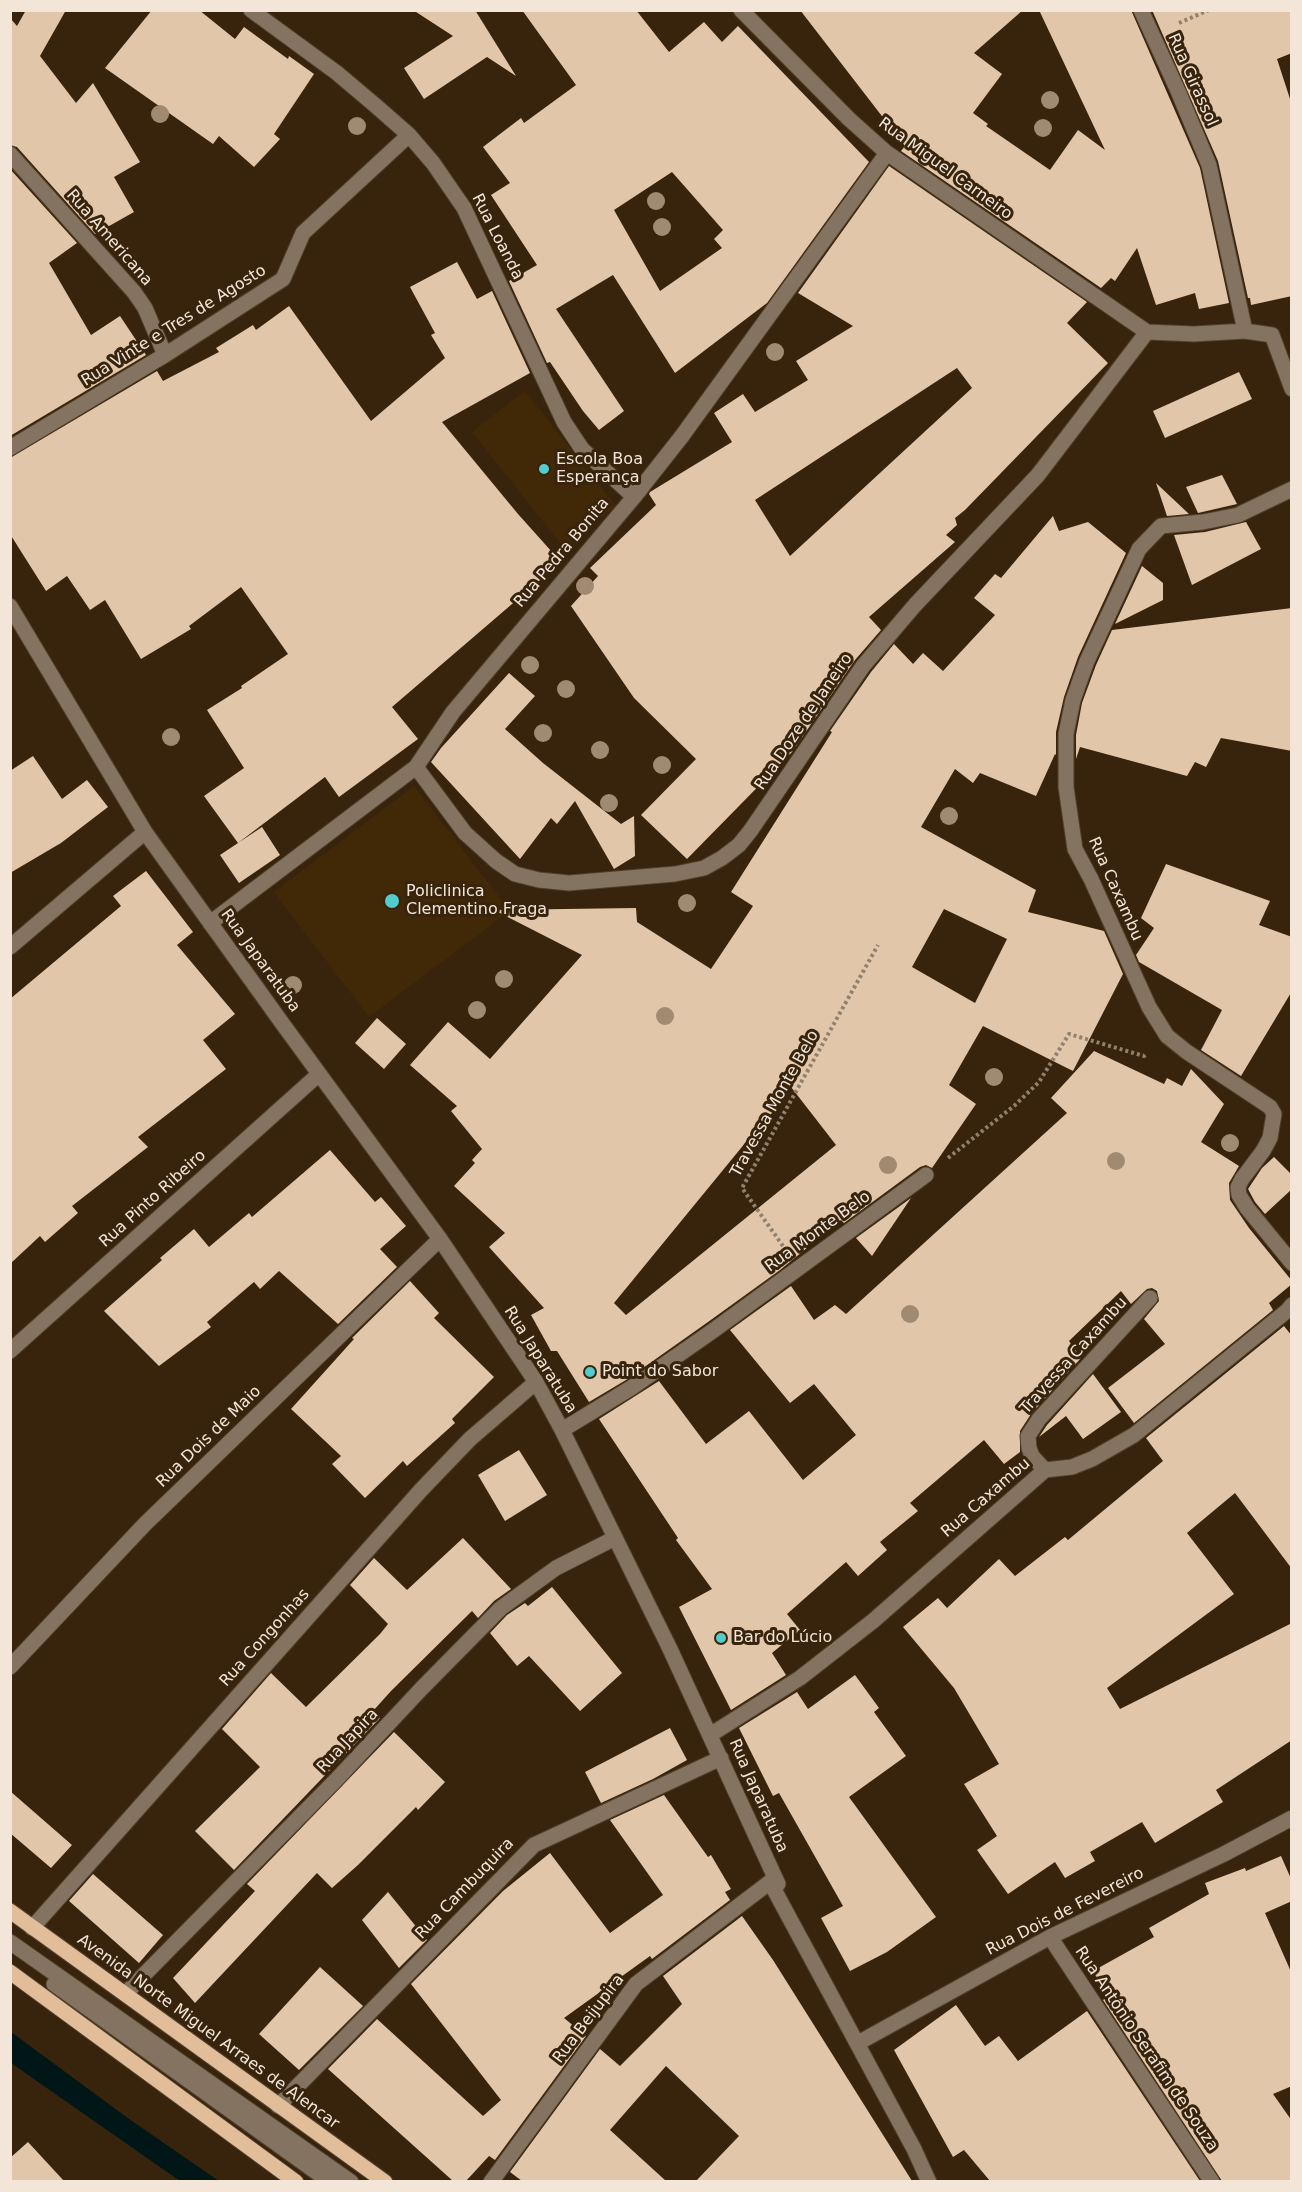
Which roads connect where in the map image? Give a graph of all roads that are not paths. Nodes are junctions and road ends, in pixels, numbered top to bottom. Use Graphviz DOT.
graph roads {
  1 [pos="251,10"];
  2 [pos="741,10"];
  3 [pos="1141,10"];
  4 [pos="409,135"];
  5 [pos="887,153"];
  6 [pos="10,154"];
  7 [pos="1245,331"];
  8 [pos="1147,332"];
  9 [pos="165,355"];
  10 [pos="1292,389"];
  11 [pos="10,448"];
  12 [pos="1292,489"];
  13 [pos="634,496"];
  14 [pos="10,606"];
  15 [pos="416,767"];
  16 [pos="145,832"];
  17 [pos="210,923"];
  18 [pos="10,947"];
  19 [pos="319,1074"];
  20 [pos="926,1175"];
  21 [pos="440,1239"];
  22 [pos="1292,1263"];
  23 [pos="1150,1298"];
  24 [pos="1292,1305"];
  25 [pos="10,1351"];
  26 [pos="536,1382"];
  27 [pos="562,1430"];
  28 [pos="1045,1470"];
  29 [pos="615,1538"];
  30 [pos="10,1667"];
  31 [pos="710,1735"];
  32 [pos="721,1758"];
  33 [pos="1292,1818"];
  34 [pos="770,1881"];
  35 [pos="10,1911"];
  36 [pos="32,1928"];
  37 [pos="1050,1937"];
  38 [pos="10,1941"];
  39 [pos="10,1953"];
  40 [pos="10,1972"];
  41 [pos="126,1993"];
  42 [pos="858,2043"];
  43 [pos="278,2106"];
  44 [pos="296,2181"];
  45 [pos="330,2181"];
  46 [pos="351,2181"];
  47 [pos="385,2181"];
  48 [pos="491,2181"];
  49 [pos="928,2181"];
  50 [pos="1212,2181"];
  1 -- 4 [label="street, Rua Loanda"];
  2 -- 5 [label="street, Rua Miguel Carneiro"];
  3 -- 7 [label="street, Rua Girassol"];
  4 -- 9 [label="street, Rua Vinte e Tres de Agosto"];
  4 -- 13 [label="street, Rua Loanda"];
  5 -- 8 [label="street, Rua Miguel Carneiro"];
  5 -- 13 [label="street, Rua Pedra Bonita"];
  6 -- 9 [label="street, Rua Americana"];
  7 -- 8 [label="street"];
  7 -- 10 [label="street"];
  8 -- 15 [label="street, Rua Doze de Janeiro"];
  9 -- 11 [label="street, Rua Vinte e Tres de Agosto"];
  12 -- 22 [label="street, Rua Caxambu"];
  13 -- 15 [label="street, Rua Pedra Bonita"];
  14 -- 16 [label="street, Rua Japaratuba"];
  15 -- 17 [label="street, Rua Pedra Bonita"];
  16 -- 17 [label="street, Rua Japaratuba"];
  16 -- 18 [label="street"];
  17 -- 19 [label="street, Rua Japaratuba"];
  19 -- 21 [label="street, Rua Japaratuba"];
  19 -- 25 [label="street, Rua Pinto Ribeiro"];
  20 -- 27 [label="street, Rua Monte Belo"];
  21 -- 26 [label="street, Rua Japaratuba"];
  21 -- 30 [label="street, Rua Dois de Maio"];
  23 -- 28 [label="street, Travessa Caxambu"];
  24 -- 28 [label="street, Rua Caxambu"];
  26 -- 27 [label="street, Rua Japaratuba"];
  26 -- 36 [label="street, Rua Congonhas"];
  27 -- 29 [label="street, Rua Japaratuba"];
  28 -- 31 [label="street, Rua Caxambu"];
  29 -- 31 [label="street, Rua Japaratuba"];
  29 -- 41 [label="street, Rua Japira"];
  31 -- 32 [label="street, Rua Japaratuba"];
  32 -- 34 [label="street, Rua Japaratuba"];
  32 -- 43 [label="street, Rua Cambuquira"];
  33 -- 37 [label="street, Rua Dois de Fevereiro"];
  34 -- 42 [label="street, Rua Japaratuba"];
  34 -- 48 [label="street, Rua Beijupira"];
  35 -- 36 [label="main road, Avenida Norte Miguel Arraes de Alencar"];
  36 -- 41 [label="main road, Avenida Norte Miguel Arraes de Alencar"];
  37 -- 42 [label="street, Rua Dois de Fevereiro"];
  37 -- 50 [label="street, Rua Antônio Serafim de Souza"];
  38 -- 46 [label="street"];
  39 -- 45 [label="street"];
  40 -- 44 [label="main road"];
  41 -- 43 [label="main road, Avenida Norte Miguel Arraes de Alencar"];
  42 -- 49 [label="street, Rua Japaratuba"];
  43 -- 47 [label="main road, Avenida Norte Miguel Arraes de Alencar"];
}
